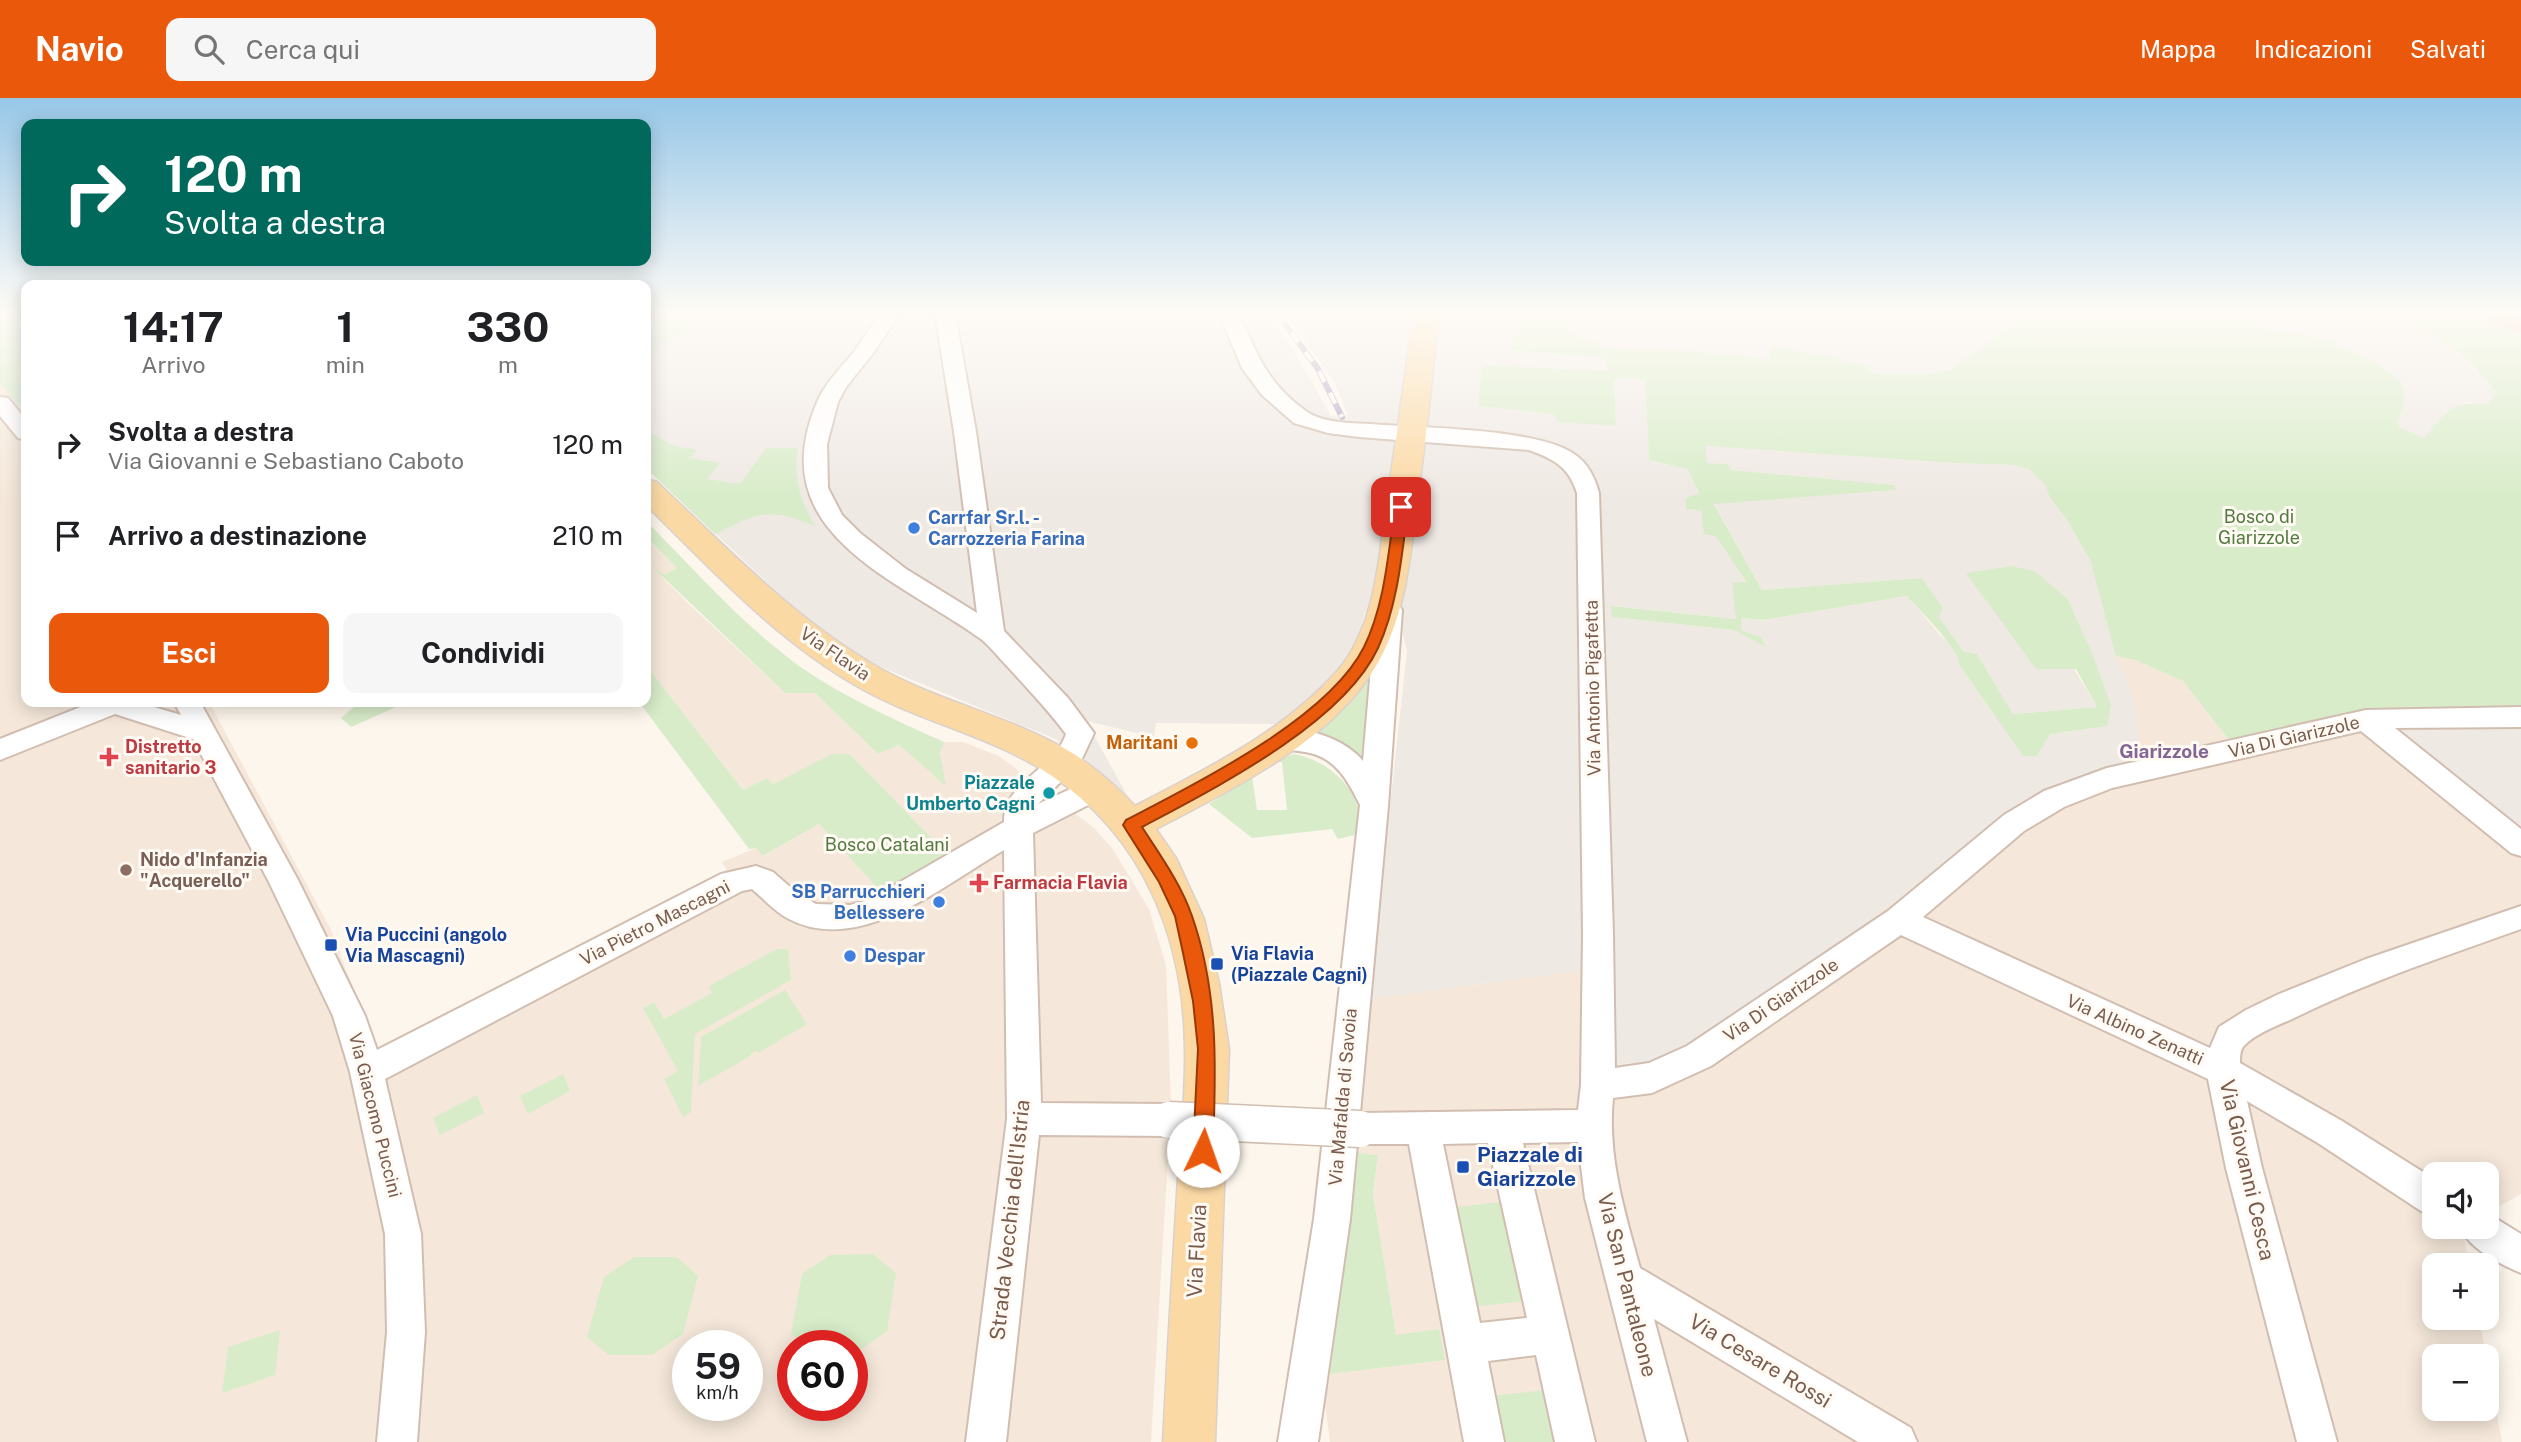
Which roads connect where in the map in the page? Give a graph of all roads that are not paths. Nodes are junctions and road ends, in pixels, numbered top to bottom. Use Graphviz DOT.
graph roads {
  1 [pos="845,376"];
  2 [pos="954,376"];
  3 [pos="1258,376"];
  4 [pos="1419,376"];
  5 [pos="0,403"];
  6 [pos="21,427"];
  7 [pos="1412,433"];
  8 [pos="651,493"];
  9 [pos="1391,584"];
  10 [pos="986,587"];
  11 [pos="938,600"];
  12 [pos="992,634"];
  13 [pos="106,707"];
  14 [pos="128,707"];
  15 [pos="190,707"];
  16 [pos="2521,717"];
  17 [pos="2366,720"];
  18 [pos="202,732"];
  19 [pos="1280,739"];
  20 [pos="0,750"];
  21 [pos="1061,764"];
  22 [pos="1094,789"];
  23 [pos="1374,806"];
  24 [pos="1131,825"];
  25 [pos="1017,830"];
  26 [pos="2521,845"];
  27 [pos="2518,917"];
  28 [pos="1899,920"];
  29 [pos="2223,1070"];
  30 [pos="367,1072"];
  31 [pos="1598,1085"];
  32 [pos="1024,1119"];
  33 [pos="1593,1126"];
  34 [pos="1502,1127"];
  35 [pos="1423,1128"];
  36 [pos="2422,1191"];
  37 [pos="2496,1239"];
  38 [pos="2521,1255"];
  39 [pos="1623,1279"];
  40 [pos="1550,1334"];
  41 [pos="1465,1343"];
  42 [pos="397,1442"];
  43 [pos="986,1442"];
  44 [pos="1189,1442"];
  45 [pos="1298,1442"];
  46 [pos="1484,1442"];
  47 [pos="1575,1442"];
  48 [pos="1668,1442"];
  49 [pos="1897,1442"];
  50 [pos="2317,1442"];
  1 -- 11 [label="street"];
  2 -- 10 [label="street"];
  3 -- 7 [label="street, Via Antonio Pigafetta"];
  4 -- 7 [label="main road"];
  5 -- 6 [label="street"];
  7 -- 9 [label="main road"];
  7 -- 31 [label="street, Via Antonio Pigafetta"];
  8 -- 21 [label="main road, Via Flavia"];
  9 -- 19 [label="main road"];
  9 -- 23 [label="street, Via Mafalda di Savoia"];
  10 -- 11 [label="street"];
  10 -- 12 [label="street"];
  11 -- 12 [label="street"];
  12 -- 21 [label="street"];
  13 -- 20 [label="street"];
  14 -- 18 [label="street"];
  15 -- 18 [label="street, Via Giacomo Puccini"];
  16 -- 17 [label="street, Via Di Giarizzole"];
  17 -- 26 [label="street"];
  17 -- 28 [label="street, Via Di Giarizzole"];
  18 -- 30 [label="street, Via Giacomo Puccini"];
  19 -- 23 [label="street"];
  19 -- 24 [label="main road"];
  21 -- 22 [label="main road"];
  21 -- 25 [label="street"];
  22 -- 24 [label="main road"];
  22 -- 25 [label="street"];
  23 -- 45 [label="street, Via Mafalda di Savoia"];
  24 -- 44 [label="main road, Via Flavia"];
  25 -- 30 [label="street, Via Pietro Mascagni"];
  25 -- 32 [label="street, Strada Vecchia dell'Istria"];
  27 -- 29 [label="street, Via Giovanni Cesca"];
  28 -- 29 [label="street, Via Albino Zenatti"];
  28 -- 31 [label="street, Via Di Giarizzole"];
  29 -- 36 [label="street, Via Albino Zenatti"];
  29 -- 50 [label="street, Via Giovanni Cesca"];
  30 -- 42 [label="street, Via Giacomo Puccini"];
  31 -- 33 [label="street"];
  32 -- 35 [label="street, bridge"];
  32 -- 43 [label="street, Strada Vecchia dell'Istria"];
  33 -- 34 [label="street"];
  33 -- 39 [label="street, Via San Pantaleone"];
  34 -- 35 [label="street"];
  34 -- 40 [label="street"];
  35 -- 41 [label="street"];
  37 -- 38 [label="street"];
  39 -- 48 [label="street, Via San Pantaleone"];
  39 -- 49 [label="street, Via Cesare Rossi"];
  40 -- 41 [label="street"];
  40 -- 47 [label="street"];
  41 -- 46 [label="street"];
}
